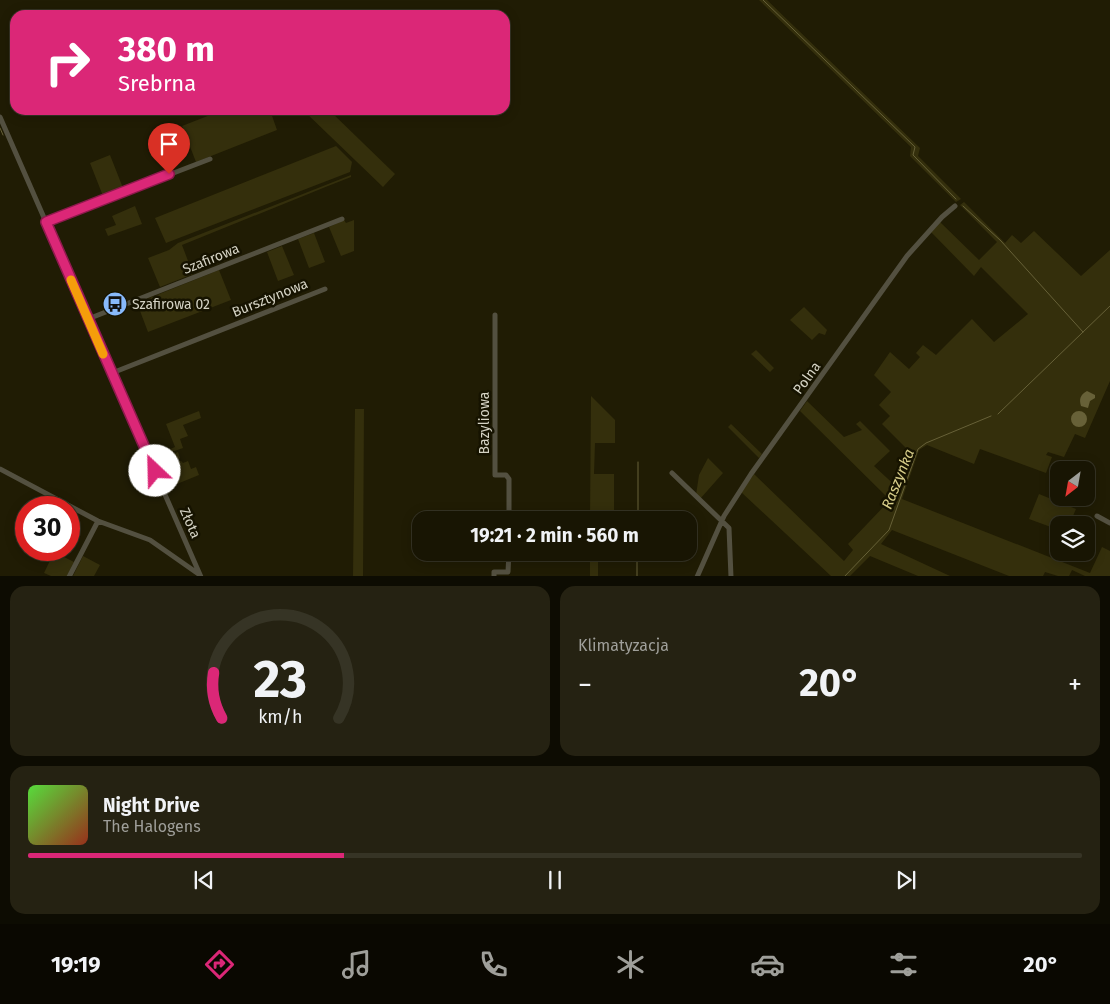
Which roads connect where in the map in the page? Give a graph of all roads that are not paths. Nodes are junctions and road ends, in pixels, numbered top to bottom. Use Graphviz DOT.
graph roads {
  1 [pos="0,117"];
  2 [pos="210,159"];
  3 [pos="955,206"];
  4 [pos="342,219"];
  5 [pos="46,222"];
  6 [pos="325,289"];
  7 [pos="495,315"];
  8 [pos="88,319"];
  9 [pos="112,373"];
  10 [pos="0,469"];
  11 [pos="672,473"];
  12 [pos="509,511"];
  13 [pos="1097,516"];
  14 [pos="98,521"];
  15 [pos="722,521"];
  16 [pos="1110,523"];
  17 [pos="509,561"];
  18 [pos="69,576"];
  19 [pos="201,576"];
  20 [pos="494,576"];
  21 [pos="697,576"];
  22 [pos="731,576"];
  1 -- 5 [label="street, Złota"];
  2 -- 5 [label="street"];
  3 -- 15 [label="street, Polna"];
  4 -- 8 [label="street, Szafirowa"];
  5 -- 8 [label="street, Złota"];
  6 -- 9 [label="street, Bursztynowa"];
  7 -- 12 [label="street, Bazyliowa"];
  8 -- 9 [label="street, Złota"];
  9 -- 19 [label="street, Złota"];
  10 -- 14 [label="street"];
  11 -- 15 [label="street"];
  13 -- 16 [label="street"];
  14 -- 18 [label="street"];
  14 -- 19 [label="street"];
  15 -- 21 [label="street, Polna"];
  15 -- 22 [label="street"];
  17 -- 20 [label="street"];
}
